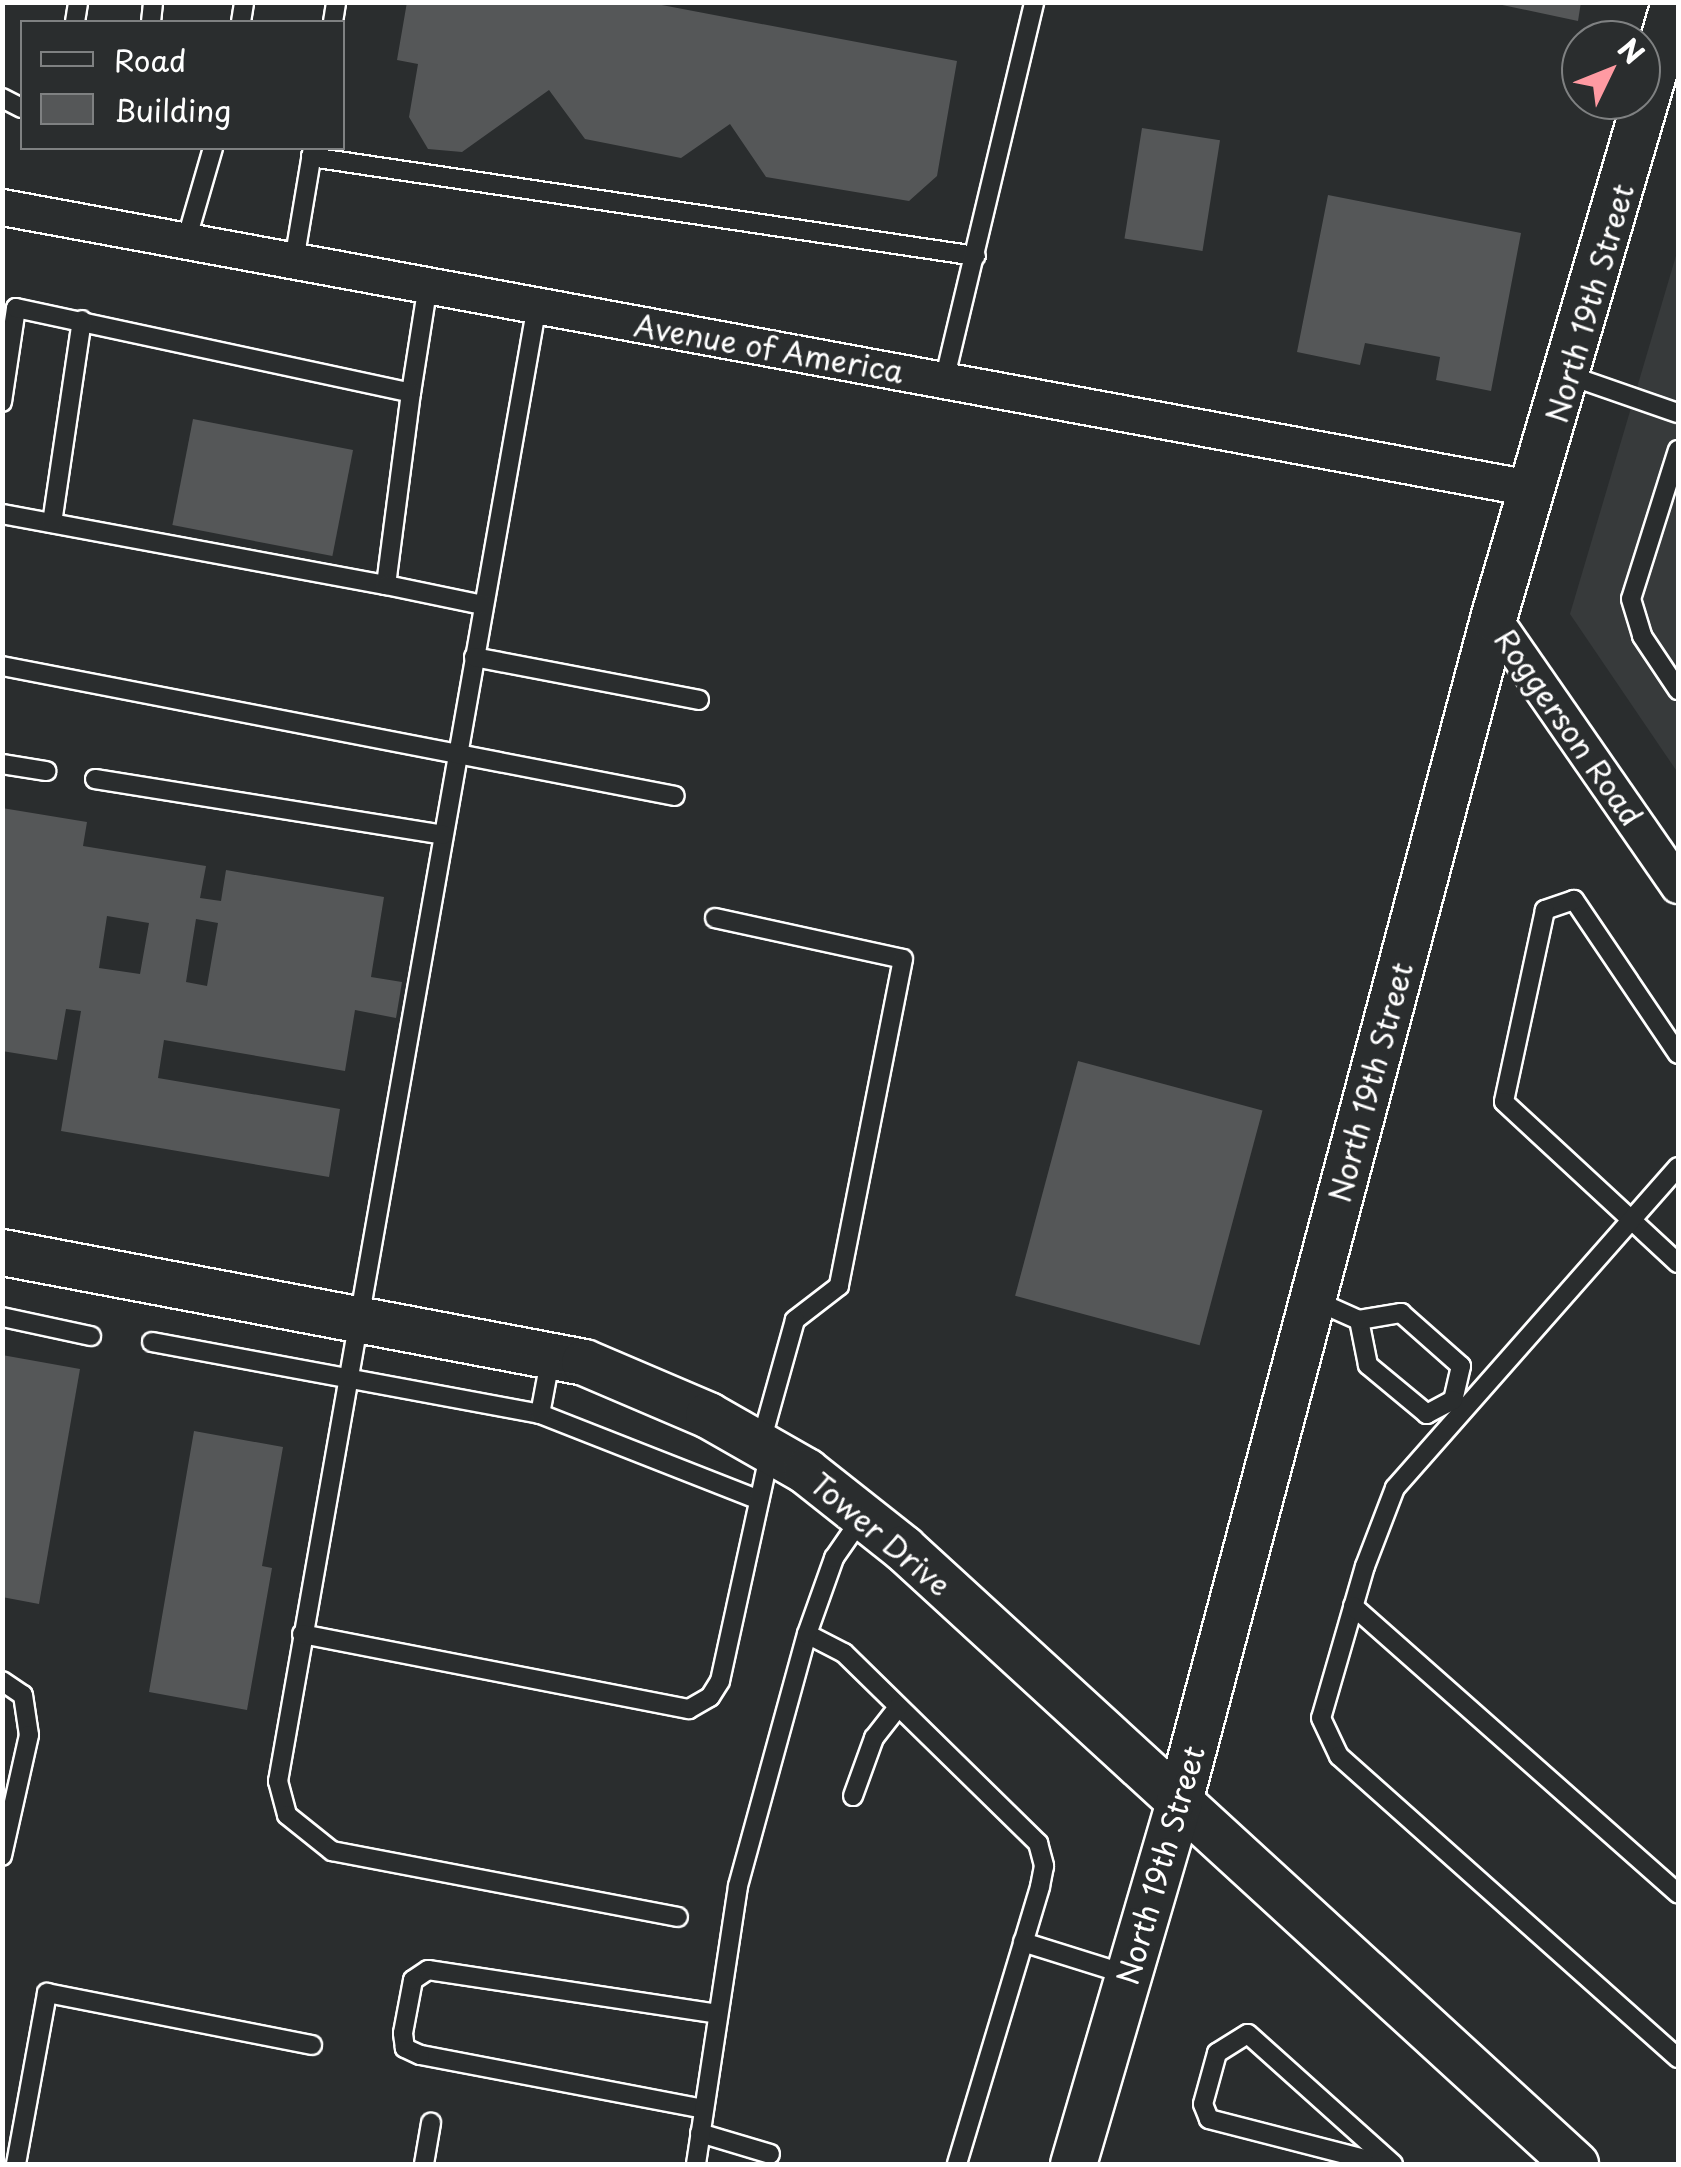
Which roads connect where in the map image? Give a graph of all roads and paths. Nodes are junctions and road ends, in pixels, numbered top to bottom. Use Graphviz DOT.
graph roads {
  1 [pos="1034,2"];
  2 [pos="1674,13"];
  3 [pos="213,150"];
  4 [pos="312,152"];
  5 [pos="2,207"];
  6 [pos="186,241"];
  7 [pos="976,256"];
  8 [pos="294,260"];
  9 [pos="428,286"];
  10 [pos="537,305"];
  11 [pos="82,320"];
  12 [pos="1568,375"];
  13 [pos="944,381"];
  14 [pos="411,393"];
  15 [pos="2,402"];
  16 [pos="1678,412"];
  17 [pos="1678,450"];
  18 [pos="1535,489"];
  19 [pos="2,514"];
  20 [pos="52,523"];
  21 [pos="386,586"];
  22 [pos="483,606"];
  23 [pos="1494,618"];
  24 [pos="474,656"];
  25 [pos="2,666"];
  26 [pos="1678,690"];
  27 [pos="699,700"];
  28 [pos="456,756"];
  29 [pos="2,764"];
  30 [pos="46,771"];
  31 [pos="95,779"];
  32 [pos="675,796"];
  33 [pos="444,835"];
  34 [pos="1678,886"];
  35 [pos="715,918"];
  36 [pos="1678,1054"];
  37 [pos="1678,1167"];
  38 [pos="1632,1220"];
  39 [pos="2,1252"];
  40 [pos="1678,1263"];
  41 [pos="1312,1299"];
  42 [pos="2,1318"];
  43 [pos="354,1318"];
  44 [pos="1359,1320"];
  45 [pos="92,1336"];
  46 [pos="152,1342"];
  47 [pos="551,1356"];
  48 [pos="345,1376"];
  49 [pos="1459,1405"];
  50 [pos="540,1414"];
  51 [pos="765,1448"];
  52 [pos="760,1500"];
  53 [pos="862,1516"];
  54 [pos="1353,1606"];
  55 [pos="302,1634"];
  56 [pos="807,1634"];
  57 [pos="2,1681"];
  58 [pos="898,1706"];
  59 [pos="854,1796"];
  60 [pos="1179,1802"];
  61 [pos="2,1856"];
  62 [pos="1678,1894"];
  63 [pos="678,1917"];
  64 [pos="1023,1942"];
  65 [pos="1128,1976"];
  66 [pos="718,2014"];
  67 [pos="312,2045"];
  68 [pos="1678,2058"];
  69 [pos="704,2109"];
  70 [pos="430,2124"];
  71 [pos="700,2133"];
  72 [pos="770,2154"];
  73 [pos="16,2164"];
  74 [pos="424,2164"];
  75 [pos="696,2164"];
  76 [pos="957,2164"];
  77 [pos="1073,2164"];
  78 [pos="1384,2164"];
  79 [pos="1394,2164"];
  80 [pos="1575,2164"];
  1 -- 7 [label="lane"];
  2 -- 12 [label="street, North 19th Street"];
  3 -- 6 [label="lane"];
  4 -- 7 [label="lane"];
  4 -- 8 [label="lane"];
  5 -- 6 [label="street, Avenue of America"];
  6 -- 8 [label="street, Avenue of America"];
  7 -- 13 [label="lane"];
  8 -- 9 [label="street, Avenue of America"];
  9 -- 10 [label="street, Avenue of America"];
  9 -- 14 [label="lane"];
  10 -- 13 [label="street, Avenue of America"];
  10 -- 22 [label="lane"];
  11 -- 14 [label="lane"];
  11 -- 15 [label="lane"];
  11 -- 20 [label="lane"];
  12 -- 16 [label="lane"];
  12 -- 18 [label="street, North 19th Street"];
  13 -- 18 [label="street, Avenue of America"];
  14 -- 21 [label="lane"];
  17 -- 26 [label="lane"];
  18 -- 23 [label="street, North 19th Street"];
  19 -- 20 [label="lane"];
  20 -- 21 [label="lane"];
  21 -- 22 [label="lane"];
  22 -- 24 [label="lane"];
  23 -- 34 [label="street, Roggerson Road"];
  23 -- 41 [label="street, North 19th Street"];
  24 -- 27 [label="lane"];
  24 -- 28 [label="lane"];
  25 -- 28 [label="lane"];
  28 -- 32 [label="lane"];
  28 -- 33 [label="lane"];
  29 -- 30 [label="lane"];
  31 -- 33 [label="lane"];
  33 -- 43 [label="lane"];
  35 -- 51 [label="lane"];
  36 -- 38 [label="lane"];
  37 -- 38 [label="lane"];
  38 -- 40 [label="lane"];
  38 -- 49 [label="lane"];
  39 -- 43 [label="street, Tower Drive"];
  41 -- 44 [label="lane"];
  41 -- 60 [label="street, North 19th Street"];
  42 -- 45 [label="lane"];
  43 -- 47 [label="street, Tower Drive"];
  43 -- 48 [label="lane"];
  44 -- 49 [label="lane"];
  44 -- 49 [label="lane"];
  46 -- 48 [label="lane"];
  47 -- 50 [label="lane"];
  47 -- 51 [label="street, Tower Drive"];
  48 -- 50 [label="lane"];
  48 -- 55 [label="lane"];
  49 -- 54 [label="lane"];
  50 -- 52 [label="lane"];
  51 -- 52 [label="lane"];
  51 -- 53 [label="street, Tower Drive"];
  52 -- 55 [label="lane"];
  53 -- 56 [label="lane"];
  53 -- 60 [label="street, Tower Drive"];
  54 -- 62 [label="lane"];
  54 -- 68 [label="lane"];
  55 -- 63 [label="lane"];
  56 -- 58 [label="lane"];
  56 -- 66 [label="lane"];
  57 -- 61 [label="lane"];
  58 -- 59 [label="lane"];
  58 -- 64 [label="lane"];
  60 -- 65 [label="street, North 19th Street"];
  60 -- 80 [label="street, Tower Drive"];
  64 -- 65 [label="lane"];
  64 -- 76 [label="lane"];
  65 -- 77 [label="street, North 19th Street"];
  66 -- 69 [label="lane"];
  66 -- 69 [label="lane"];
  67 -- 73 [label="lane"];
  69 -- 71 [label="lane"];
  70 -- 74 [label="lane"];
  71 -- 72 [label="lane"];
  71 -- 75 [label="lane"];
  78 -- 79 [label="lane"];
}
